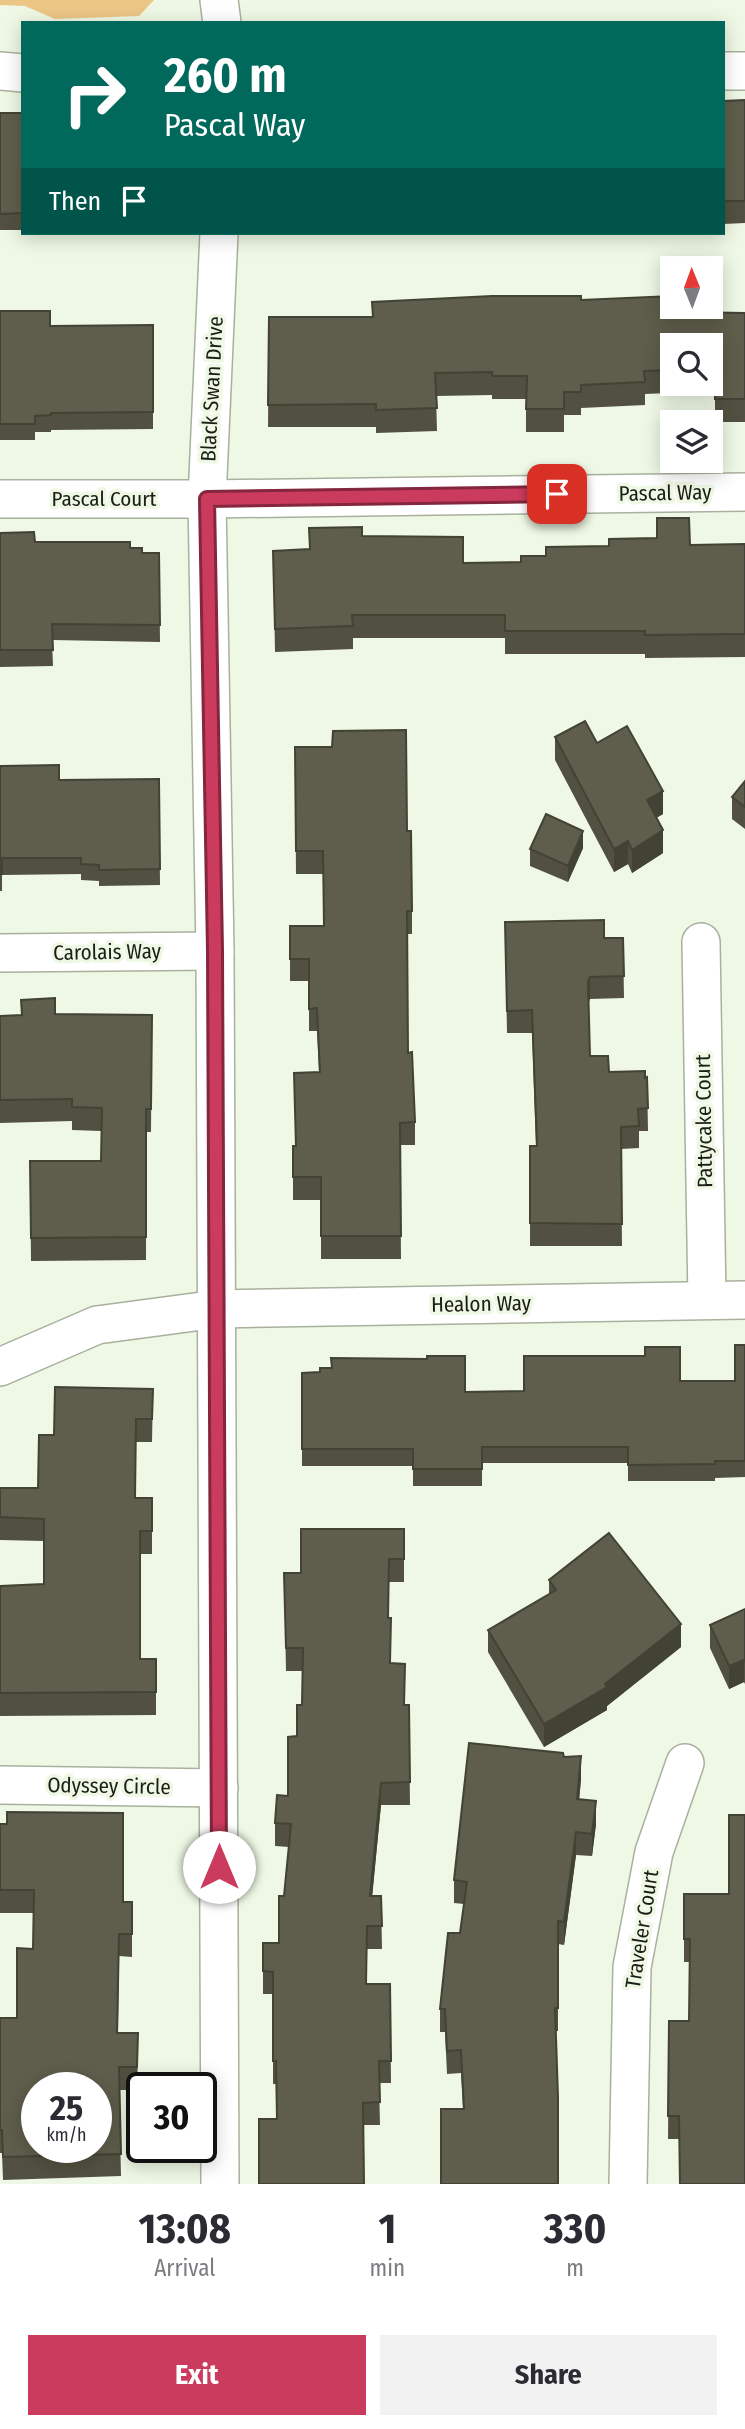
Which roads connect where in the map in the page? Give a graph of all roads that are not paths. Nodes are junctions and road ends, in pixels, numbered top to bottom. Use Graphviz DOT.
graph roads {
  1 [pos="219,0"];
  2 [pos="222,21"];
  3 [pos="0,71"];
  4 [pos="725,71"];
  5 [pos="745,71"];
  6 [pos="21,73"];
  7 [pos="219,235"];
  8 [pos="745,492"];
  9 [pos="0,499"];
  10 [pos="207,499"];
  11 [pos="701,942"];
  12 [pos="215,951"];
  13 [pos="0,953"];
  14 [pos="707,1300"];
  15 [pos="745,1300"];
  16 [pos="217,1308"];
  17 [pos="0,1367"];
  18 [pos="685,1763"];
  19 [pos="0,1785"];
  20 [pos="219,1788"];
  21 [pos="220,2184"];
  22 [pos="628,2184"];
  1 -- 2 [label="street"];
  3 -- 6 [label="street"];
  4 -- 5 [label="street"];
  7 -- 10 [label="street, Black Swan Drive"];
  8 -- 10 [label="street, Pascal Way"];
  9 -- 10 [label="street, Pascal Court"];
  10 -- 12 [label="street, Black Swan Drive"];
  11 -- 14 [label="street, Pattycake Court"];
  12 -- 13 [label="street, Carolais Way"];
  12 -- 16 [label="street, Black Swan Drive"];
  14 -- 15 [label="street, Healon Way"];
  14 -- 16 [label="street, Healon Way"];
  16 -- 17 [label="street, Healon Way"];
  16 -- 20 [label="street, Black Swan Drive"];
  18 -- 22 [label="street, Traveler Court"];
  19 -- 20 [label="street, Odyssey Circle"];
  20 -- 21 [label="street, Black Swan Drive"];
}
